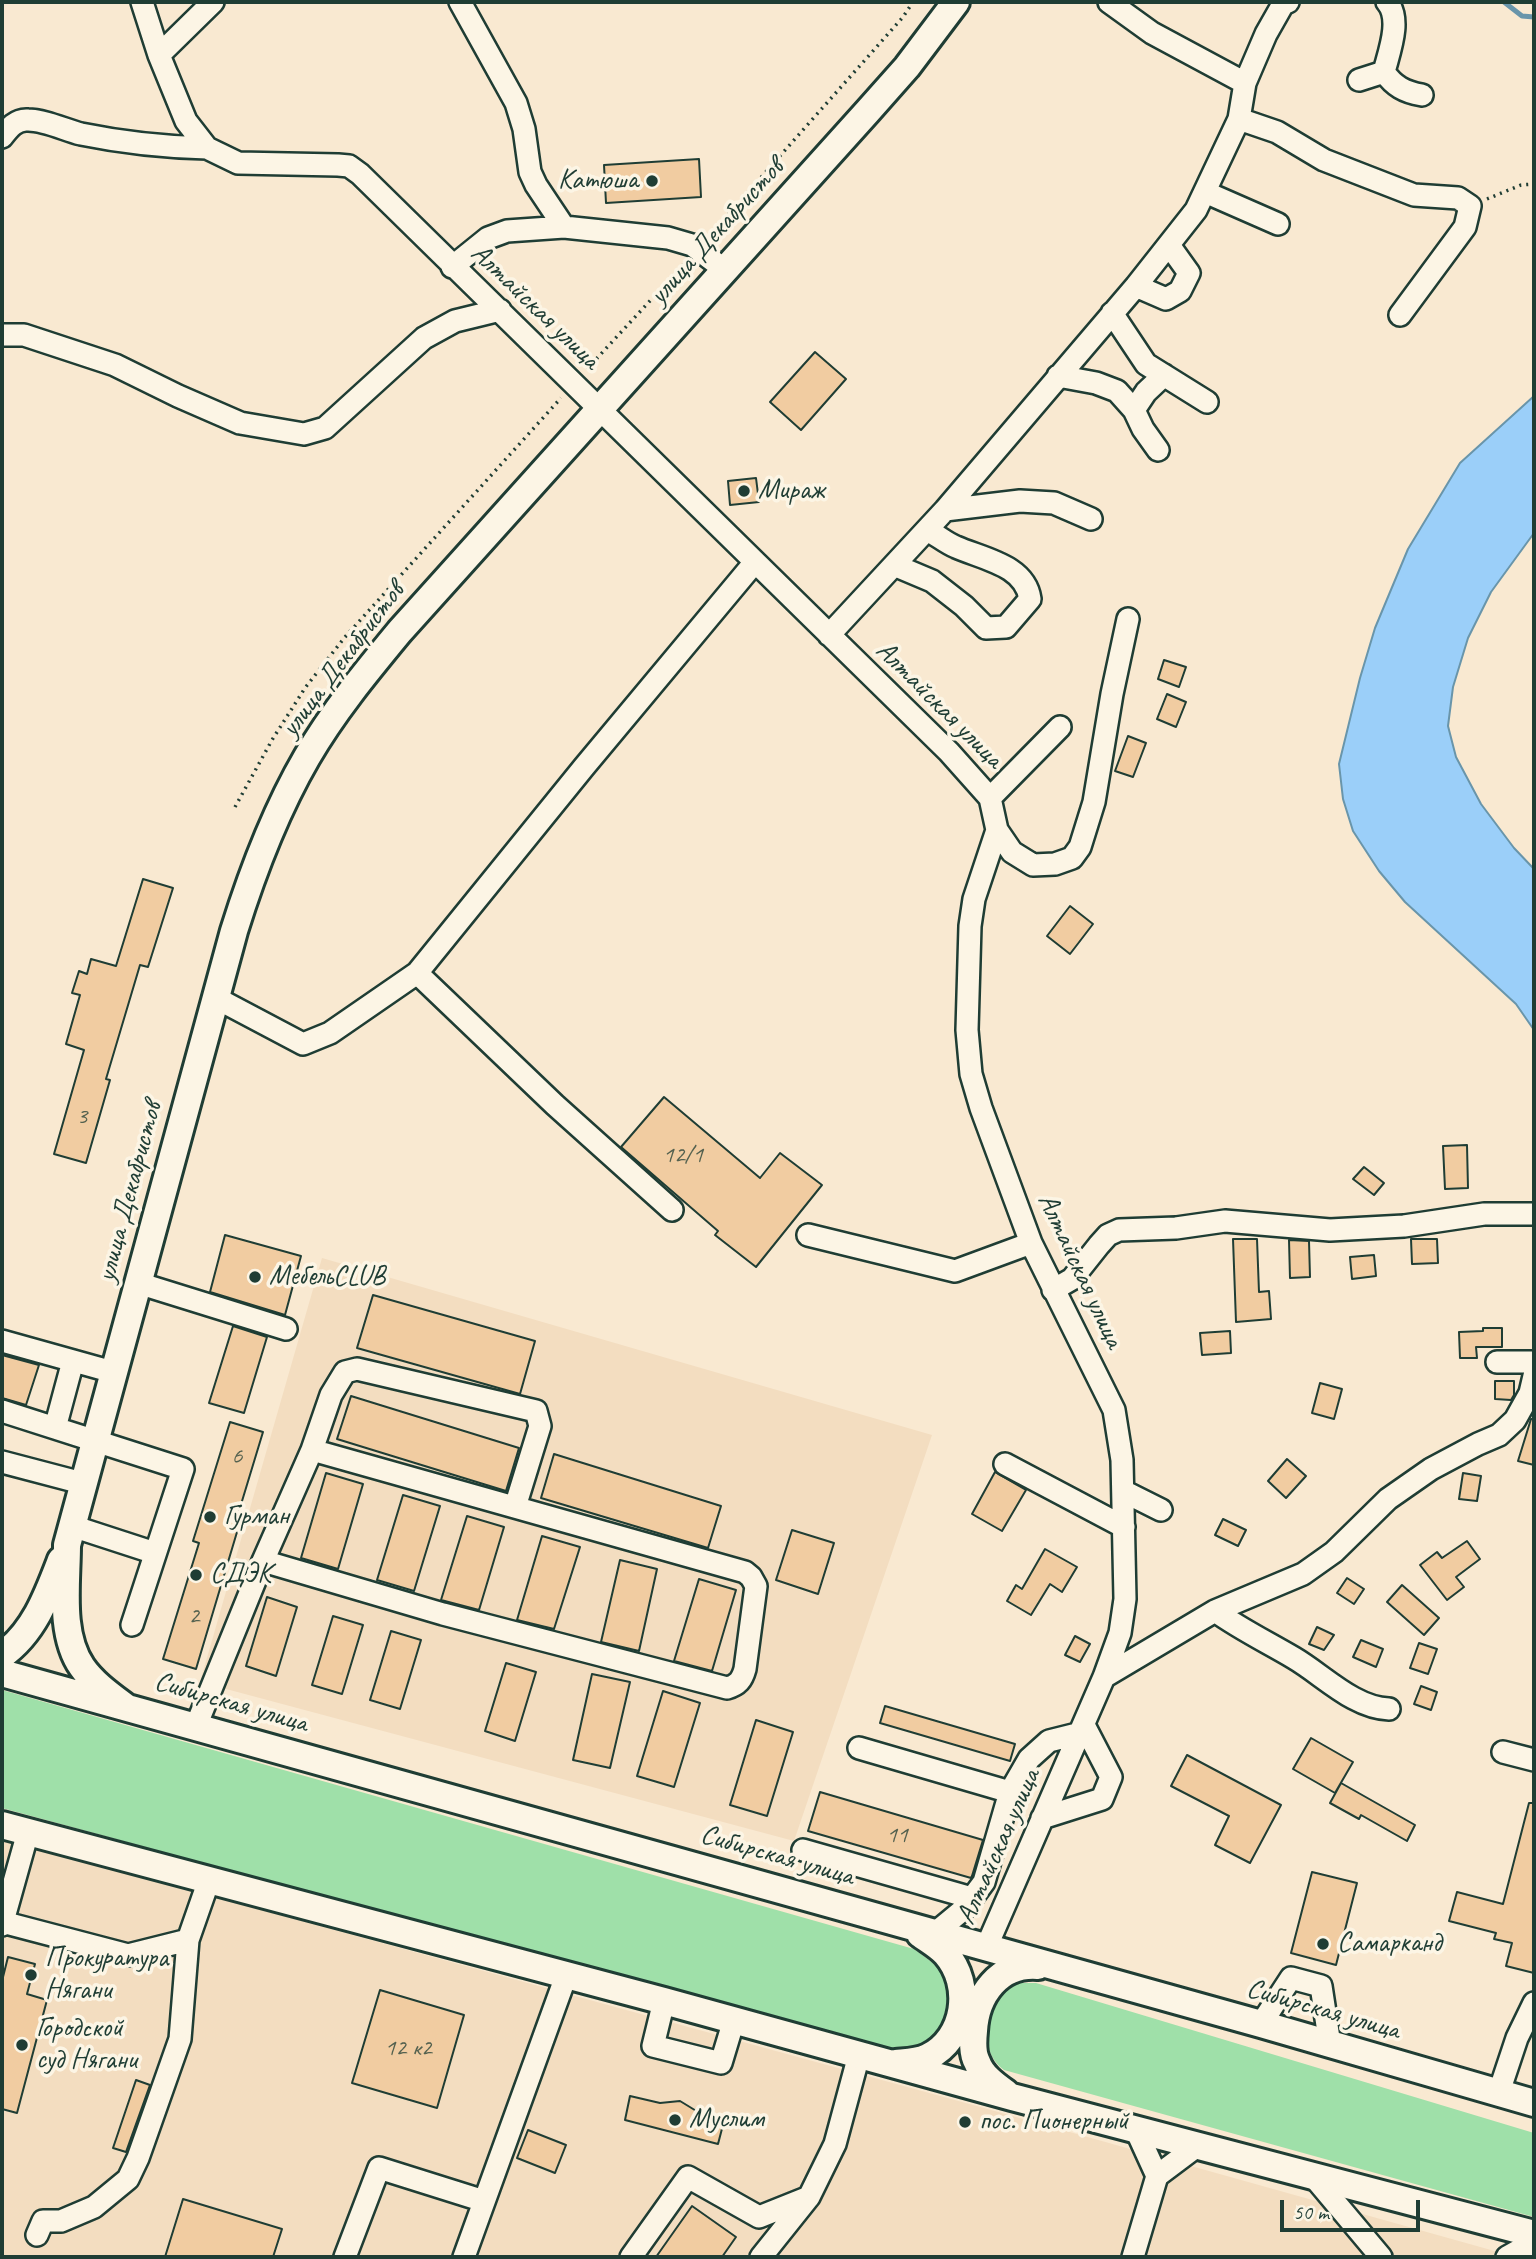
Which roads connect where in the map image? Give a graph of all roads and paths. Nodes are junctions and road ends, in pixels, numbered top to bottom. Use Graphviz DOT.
graph roads {
  1 [pos="142,2"];
  2 [pos="213,2"];
  3 [pos="460,2"];
  4 [pos="956,2"];
  5 [pos="1109,2"];
  6 [pos="1288,2"];
  7 [pos="1387,2"];
  8 [pos="159,55"];
  9 [pos="1384,72"];
  10 [pos="1359,80"];
  11 [pos="1245,83"];
  12 [pos="1422,95"];
  13 [pos="1239,118"];
  14 [pos="2,137"];
  15 [pos="207,148"];
  16 [pos="1534,184"];
  17 [pos="1205,192"];
  18 [pos="1469,206"];
  19 [pos="1278,224"];
  20 [pos="564,227"];
  21 [pos="1169,245"];
  22 [pos="452,267"];
  23 [pos="725,270"];
  24 [pos="1136,286"];
  25 [pos="500,310"];
  26 [pos="1112,313"];
  27 [pos="1400,315"];
  28 [pos="2,335"];
  29 [pos="1164,375"];
  30 [pos="1058,376"];
  31 [pos="1207,402"];
  32 [pos="600,409"];
  33 [pos="1134,410"];
  34 [pos="1158,450"];
  35 [pos="945,510"];
  36 [pos="1091,519"];
  37 [pos="928,530"];
  38 [pos="755,562"];
  39 [pos="894,565"];
  40 [pos="1128,620"];
  41 [pos="829,635"];
  42 [pos="1060,727"];
  43 [pos="990,798"];
  44 [pos="997,830"];
  45 [pos="417,973"];
  46 [pos="216,998"];
  47 [pos="672,1210"];
  48 [pos="1534,1214"];
  49 [pos="808,1236"];
  50 [pos="1031,1242"];
  51 [pos="138,1283"];
  52 [pos="1053,1290"];
  53 [pos="286,1329"];
  54 [pos="2,1341"];
  55 [pos="73,1361"];
  56 [pos="1497,1362"];
  57 [pos="1534,1362"];
  58 [pos="113,1372"];
  59 [pos="1534,1377"];
  60 [pos="2,1411"];
  61 [pos="55,1428"];
  62 [pos="94,1440"];
  63 [pos="312,1450"];
  64 [pos="2,1462"];
  65 [pos="1004,1464"];
  66 [pos="82,1483"];
  67 [pos="1123,1491"];
  68 [pos="515,1507"];
  69 [pos="1161,1510"];
  70 [pos="1124,1527"];
  71 [pos="69,1536"];
  72 [pos="155,1553"];
  73 [pos="263,1561"];
  74 [pos="1215,1611"];
  75 [pos="132,1625"];
  76 [pos="2,1655"];
  77 [pos="2,1673"];
  78 [pos="1104,1677"];
  79 [pos="125,1707"];
  80 [pos="1389,1709"];
  81 [pos="196,1726"];
  82 [pos="1082,1729"];
  83 [pos="859,1748"];
  84 [pos="1503,1752"];
  85 [pos="1534,1760"];
  86 [pos="1010,1792"];
  87 [pos="1042,1818"];
  88 [pos="2,1825"];
  89 [pos="28,1832"];
  90 [pos="803,1850"];
  91 [pos="209,1880"];
  92 [pos="972,1898"];
  93 [pos="2,1924"];
  94 [pos="905,1924"];
  95 [pos="935,1933"];
  96 [pos="188,1940"];
  97 [pos="986,1948"];
  98 [pos="1050,1966"];
  99 [pos="566,1976"];
  100 [pos="664,2001"];
  101 [pos="1534,2003"];
  102 [pos="734,2020"];
  103 [pos="1261,2024"];
  104 [pos="1330,2045"];
  105 [pos="859,2055"];
  106 [pos="887,2063"];
  107 [pos="1499,2092"];
  108 [pos="1012,2097"];
  109 [pos="1534,2103"];
  110 [pos="1136,2130"];
  111 [pos="1197,2146"];
  112 [pos="1157,2176"];
  113 [pos="1313,2176"];
  114 [pos="809,2197"];
  115 [pos="484,2201"];
  116 [pos="1534,2234"];
  117 [pos="37,2235"];
  118 [pos="1534,2242"];
  119 [pos="345,2257"];
  120 [pos="464,2257"];
  121 [pos="631,2257"];
  122 [pos="761,2257"];
  123 [pos="1133,2257"];
  124 [pos="1381,2257"];
  125 [pos="1507,2257"];
  1 -- 8 [label="street, Алтайская улица"];
  2 -- 8 [label="street"];
  3 -- 20 [label="street"];
  4 -- 23 [label="main road, улица Декабристов"];
  5 -- 11 [label="street"];
  6 -- 11 [label="street"];
  7 -- 9 [label="street"];
  8 -- 15 [label="street, Алтайская улица"];
  9 -- 10 [label="street"];
  9 -- 12 [label="street"];
  11 -- 13 [label="street"];
  13 -- 17 [label="street"];
  13 -- 18 [label="street"];
  14 -- 15 [label="street"];
  15 -- 22 [label="street, Алтайская улица"];
  16 -- 18 [label="path"];
  17 -- 19 [label="street"];
  17 -- 21 [label="street"];
  18 -- 27 [label="street"];
  20 -- 22 [label="street"];
  20 -- 23 [label="street"];
  21 -- 24 [label="street"];
  21 -- 24 [label="street"];
  22 -- 25 [label="street, Алтайская улица"];
  23 -- 32 [label="main road, улица Декабристов"];
  24 -- 26 [label="street"];
  25 -- 28 [label="street"];
  25 -- 32 [label="street, Алтайская улица"];
  26 -- 29 [label="street"];
  26 -- 30 [label="street"];
  29 -- 31 [label="street"];
  29 -- 33 [label="street"];
  30 -- 33 [label="street"];
  30 -- 35 [label="street"];
  32 -- 38 [label="street, Алтайская улица"];
  32 -- 46 [label="main road, улица Декабристов"];
  33 -- 34 [label="street"];
  35 -- 36 [label="street"];
  35 -- 37 [label="street"];
  37 -- 39 [label="street"];
  37 -- 39 [label="street"];
  38 -- 41 [label="street, Алтайская улица"];
  38 -- 45 [label="street"];
  39 -- 41 [label="street"];
  40 -- 44 [label="street"];
  41 -- 43 [label="street, Алтайская улица"];
  42 -- 43 [label="street"];
  43 -- 44 [label="street, Алтайская улица"];
  44 -- 50 [label="street, Алтайская улица"];
  45 -- 46 [label="street"];
  45 -- 47 [label="street"];
  46 -- 51 [label="main road, улица Декабристов"];
  48 -- 52 [label="street"];
  49 -- 50 [label="street"];
  50 -- 52 [label="street, Алтайская улица"];
  51 -- 53 [label="street"];
  51 -- 58 [label="main road, улица Декабристов"];
  52 -- 67 [label="street, Алтайская улица"];
  54 -- 55 [label="street"];
  55 -- 58 [label="street"];
  55 -- 61 [label="street"];
  56 -- 57 [label="street"];
  58 -- 62 [label="main road, улица Декабристов"];
  59 -- 74 [label="street"];
  60 -- 61 [label="street"];
  61 -- 62 [label="street"];
  62 -- 66 [label="main road, улица Декабристов"];
  62 -- 72 [label="street"];
  63 -- 68 [label="street"];
  63 -- 68 [label="street"];
  63 -- 73 [label="street"];
  64 -- 66 [label="street"];
  65 -- 70 [label="street"];
  66 -- 71 [label="main road, улица Декабристов"];
  67 -- 69 [label="street"];
  67 -- 70 [label="street, Алтайская улица"];
  68 -- 73 [label="street"];
  70 -- 78 [label="street, Алтайская улица"];
  71 -- 72 [label="street"];
  71 -- 76 [label="main road"];
  71 -- 79 [label="main road, улица Декабристов"];
  72 -- 75 [label="street"];
  73 -- 81 [label="street"];
  74 -- 78 [label="street"];
  74 -- 80 [label="street"];
  77 -- 79 [label="main road, Сибирская улица"];
  78 -- 82 [label="street, Алтайская улица"];
  79 -- 81 [label="main road, Сибирская улица"];
  81 -- 94 [label="main road, Сибирская улица"];
  82 -- 86 [label="street"];
  82 -- 87 [label="street, Алтайская улица"];
  82 -- 87 [label="street"];
  83 -- 86 [label="street"];
  84 -- 85 [label="street"];
  86 -- 92 [label="street"];
  87 -- 97 [label="street, Алтайская улица"];
  88 -- 89 [label="main road"];
  89 -- 91 [label="main road"];
  89 -- 93 [label="street"];
  90 -- 92 [label="street"];
  91 -- 96 [label="street"];
  91 -- 99 [label="main road"];
  92 -- 95 [label="street"];
  93 -- 96 [label="street"];
  94 -- 95 [label="main road, Сибирская улица"];
  94 -- 106 [label="main road"];
  95 -- 97 [label="main road, Сибирская улица"];
  96 -- 117 [label="street"];
  97 -- 98 [label="main road, Сибирская улица"];
  98 -- 103 [label="main road, Сибирская улица"];
  98 -- 108 [label="main road"];
  99 -- 100 [label="main road"];
  99 -- 115 [label="street"];
  100 -- 102 [label="main road"];
  100 -- 102 [label="street"];
  101 -- 107 [label="street"];
  102 -- 105 [label="main road"];
  103 -- 104 [label="main road, Сибирская улица"];
  103 -- 104 [label="street"];
  104 -- 107 [label="main road, Сибирская улица"];
  105 -- 106 [label="main road"];
  105 -- 114 [label="street"];
  106 -- 108 [label="main road"];
  107 -- 109 [label="main road, Сибирская улица"];
  108 -- 110 [label="main road"];
  110 -- 111 [label="main road"];
  110 -- 112 [label="street"];
  111 -- 112 [label="street"];
  111 -- 113 [label="main road"];
  112 -- 123 [label="street"];
  113 -- 116 [label="main road"];
  113 -- 124 [label="street"];
  114 -- 121 [label="street"];
  114 -- 122 [label="street"];
  115 -- 119 [label="street"];
  115 -- 120 [label="street"];
  118 -- 125 [label="street"];
}
